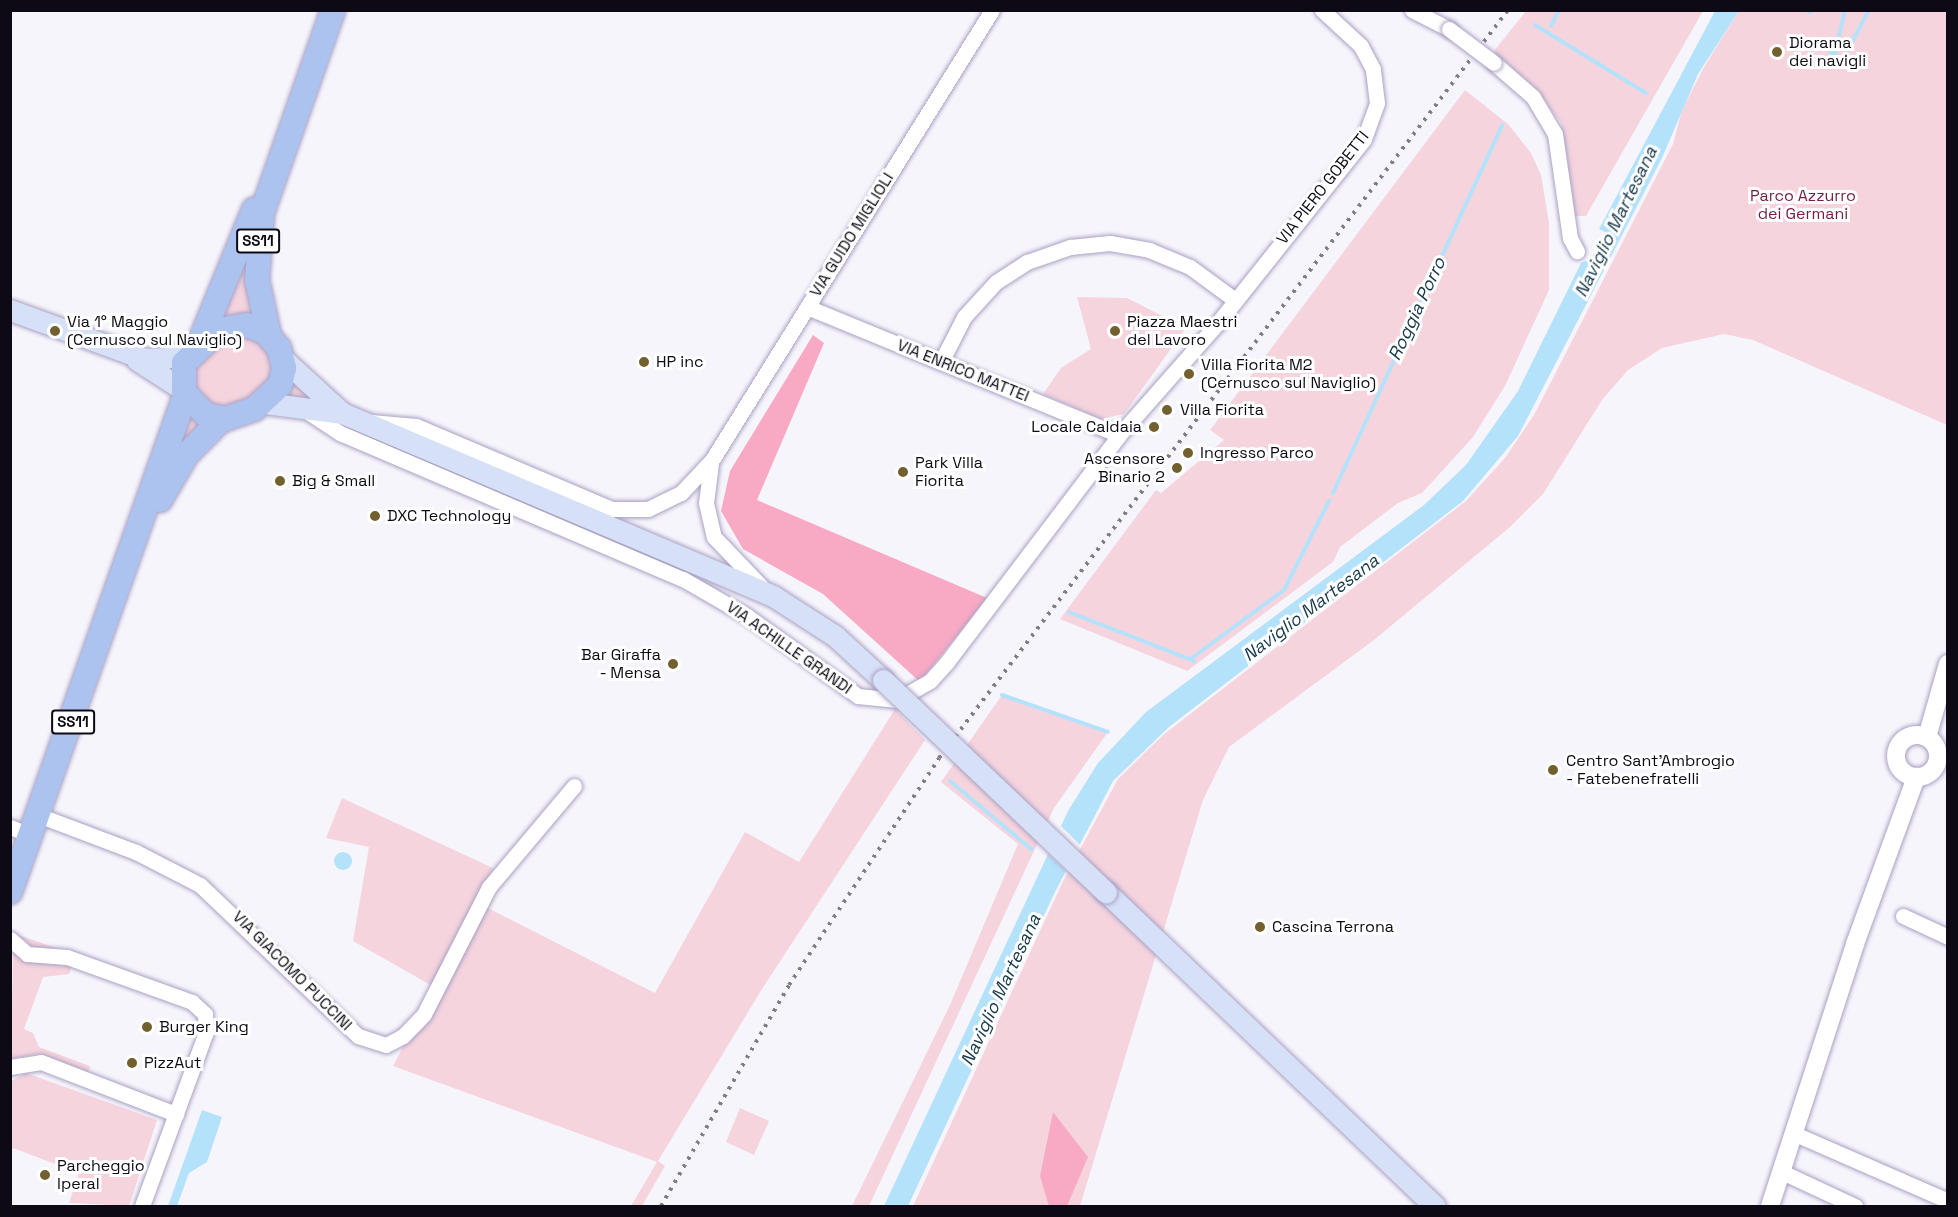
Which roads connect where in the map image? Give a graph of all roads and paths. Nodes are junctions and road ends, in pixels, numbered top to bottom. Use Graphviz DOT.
graph roads {
  1 [pos="333,10"];
  2 [pos="992,10"];
  3 [pos="1323,10"];
  4 [pos="1412,10"];
  5 [pos="282,148"];
  6 [pos="1577,251"];
  7 [pos="1235,300"];
  8 [pos="807,307"];
  9 [pos="10,310"];
  10 [pos="269,336"];
  11 [pos="197,345"];
  12 [pos="129,355"];
  13 [pos="283,359"];
  14 [pos="941,362"];
  15 [pos="184,392"];
  16 [pos="265,403"];
  17 [pos="302,409"];
  18 [pos="342,413"];
  19 [pos="222,419"];
  20 [pos="363,423"];
  21 [pos="1119,435"];
  22 [pos="712,460"];
  23 [pos="137,544"];
  24 [pos="773,596"];
  25 [pos="1947,664"];
  26 [pos="1934,747"];
  27 [pos="1909,780"];
  28 [pos="574,786"];
  29 [pos="27,826"];
  30 [pos="11,892"];
  31 [pos="1903,916"];
  32 [pos="1947,937"];
  33 [pos="10,939"];
  34 [pos="10,1067"];
  35 [pos="176,1114"];
  36 [pos="1795,1134"];
  37 [pos="1782,1172"];
  38 [pos="1947,1201"];
  39 [pos="142,1206"];
  40 [pos="1435,1206"];
  41 [pos="1770,1206"];
  42 [pos="1855,1206"];
  1 -- 5 [label="main road, SS11"];
  2 -- 8 [label="street, VIA GUIDO MIGLIOLI"];
  3 -- 7 [label="street, VIA PIERO GOBETTI"];
  4 -- 6 [label="street, bridge"];
  5 -- 10 [label="main road, SS11"];
  5 -- 11 [label="main road, SS11"];
  7 -- 14 [label="street"];
  7 -- 21 [label="street, VIA PIERO GOBETTI"];
  8 -- 14 [label="street, VIA ENRICO MATTEI"];
  8 -- 22 [label="street, VIA GUIDO MIGLIOLI"];
  9 -- 12 [label="main road"];
  10 -- 11 [label="main road"];
  10 -- 13 [label="main road, SS11"];
  11 -- 12 [label="main road"];
  11 -- 15 [label="main road, SS11"];
  12 -- 15 [label="main road"];
  13 -- 16 [label="main road"];
  13 -- 18 [label="main road"];
  14 -- 21 [label="street, VIA ENRICO MATTEI"];
  15 -- 19 [label="main road"];
  15 -- 23 [label="main road, SS11"];
  16 -- 17 [label="main road"];
  16 -- 19 [label="main road, SS11"];
  17 -- 18 [label="main road"];
  17 -- 21 [label="street, VIA ACHILLE GRANDI"];
  18 -- 20 [label="main road"];
  19 -- 23 [label="main road, SS11"];
  20 -- 22 [label="street"];
  20 -- 24 [label="main road"];
  22 -- 24 [label="street"];
  23 -- 29 [label="main road, SS11"];
  24 -- 40 [label="main road, bridge"];
  25 -- 26 [label="street"];
  26 -- 27 [label="street"];
  26 -- 27 [label="street"];
  27 -- 36 [label="street"];
  28 -- 29 [label="street, VIA GIACOMO PUCCINI"];
  29 -- 30 [label="main road, SS11"];
  31 -- 32 [label="street"];
  33 -- 35 [label="street"];
  34 -- 35 [label="street"];
  35 -- 39 [label="street"];
  36 -- 37 [label="street"];
  36 -- 38 [label="street"];
  37 -- 41 [label="street"];
  37 -- 42 [label="street"];
}
